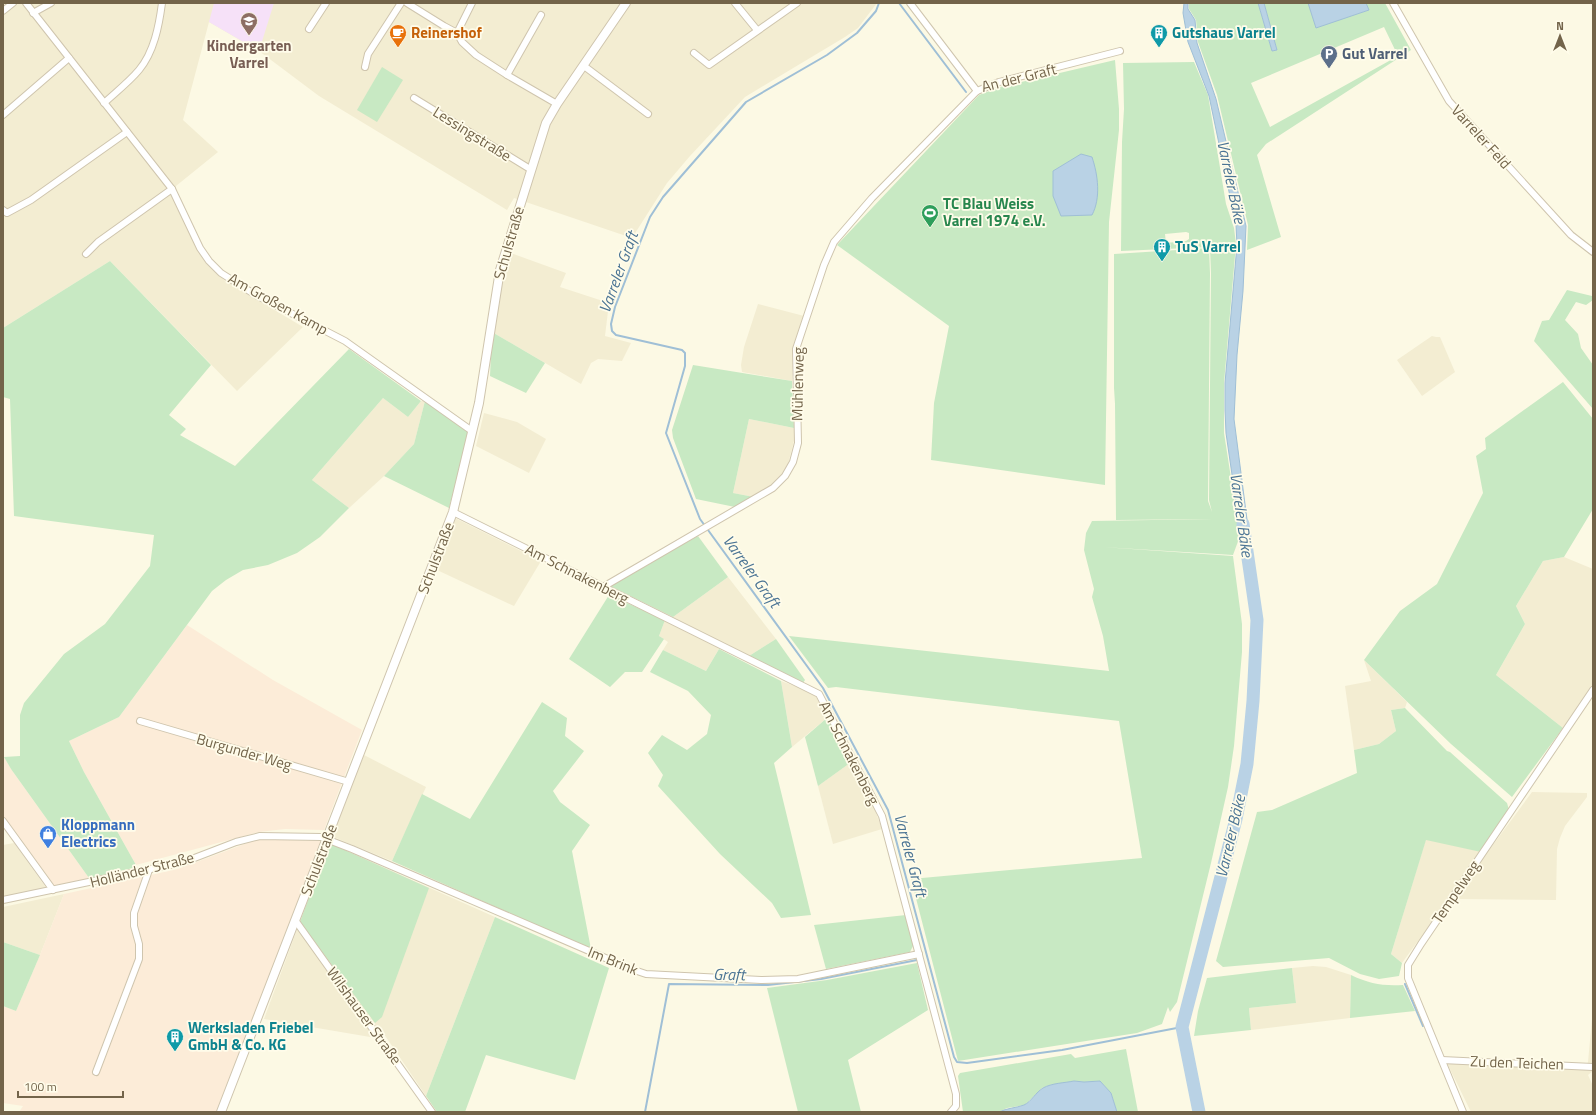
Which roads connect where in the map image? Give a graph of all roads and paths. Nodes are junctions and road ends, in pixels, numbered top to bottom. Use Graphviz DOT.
graph roads {
  1 [pos="13,3"];
  2 [pos="26,3"];
  3 [pos="51,3"];
  4 [pos="162,3"];
  5 [pos="326,3"];
  6 [pos="401,3"];
  7 [pos="407,3"];
  8 [pos="472,3"];
  9 [pos="626,3"];
  10 [pos="735,3"];
  11 [pos="797,3"];
  12 [pos="910,3"];
  13 [pos="1394,3"];
  14 [pos="3,11"];
  15 [pos="33,13"];
  16 [pos="541,15"];
  17 [pos="309,29"];
  18 [pos="757,30"];
  19 [pos="457,33"];
  20 [pos="1120,51"];
  21 [pos="694,53"];
  22 [pos="68,58"];
  23 [pos="584,66"];
  24 [pos="365,67"];
  25 [pos="507,76"];
  26 [pos="977,91"];
  27 [pos="414,98"];
  28 [pos="104,103"];
  29 [pos="557,104"];
  30 [pos="648,114"];
  31 [pos="3,115"];
  32 [pos="127,132"];
  33 [pos="530,169"];
  34 [pos="172,189"];
  35 [pos="3,210"];
  36 [pos="1593,252"];
  37 [pos="86,254"];
  38 [pos="472,430"];
  39 [pos="454,512"];
  40 [pos="603,587"];
  41 [pos="1593,690"];
  42 [pos="140,721"];
  43 [pos="349,782"];
  44 [pos="3,821"];
  45 [pos="327,839"];
  46 [pos="149,870"];
  47 [pos="53,890"];
  48 [pos="3,900"];
  49 [pos="295,920"];
  50 [pos="919,954"];
  51 [pos="1442,1060"];
  52 [pos="1593,1067"];
  53 [pos="96,1072"];
  54 [pos="221,1112"];
  55 [pos="432,1112"];
  56 [pos="951,1112"];
  57 [pos="1463,1112"];
  1 -- 14 [label="street"];
  2 -- 15 [label="street, Am Großen Kamp"];
  3 -- 15 [label="street"];
  4 -- 28 [label="street"];
  5 -- 17 [label="street"];
  6 -- 24 [label="street"];
  7 -- 19 [label="street"];
  8 -- 19 [label="street"];
  9 -- 23 [label="street, Schulstraße"];
  10 -- 18 [label="street"];
  11 -- 18 [label="street"];
  12 -- 26 [label="street, An der Graft"];
  13 -- 36 [label="street, Varreler Feld"];
  15 -- 22 [label="street, Am Großen Kamp"];
  16 -- 25 [label="street"];
  18 -- 21 [label="street"];
  19 -- 25 [label="street"];
  20 -- 26 [label="street, An der Graft"];
  22 -- 28 [label="street, Am Großen Kamp"];
  22 -- 31 [label="street"];
  23 -- 29 [label="street, Schulstraße"];
  23 -- 30 [label="street"];
  25 -- 29 [label="street"];
  26 -- 40 [label="street, Mühlenweg"];
  27 -- 33 [label="street, Lessingstraße"];
  28 -- 32 [label="street, Am Großen Kamp"];
  29 -- 33 [label="street, Schulstraße"];
  32 -- 34 [label="street, Am Großen Kamp"];
  32 -- 35 [label="street"];
  33 -- 38 [label="street, Schulstraße"];
  34 -- 37 [label="street"];
  34 -- 38 [label="street, Am Großen Kamp"];
  38 -- 39 [label="street, Schulstraße"];
  39 -- 40 [label="street, Am Schnakenberg"];
  39 -- 43 [label="street, Schulstraße"];
  40 -- 50 [label="street, Am Schnakenberg"];
  41 -- 51 [label="street, Tempelweg"];
  42 -- 43 [label="street, Burgunder Weg"];
  43 -- 45 [label="street, Schulstraße"];
  44 -- 47 [label="street"];
  45 -- 46 [label="street, Holländer Straße"];
  45 -- 49 [label="street, Schulstraße"];
  45 -- 50 [label="street, Im Brink"];
  46 -- 47 [label="street, Holländer Straße"];
  46 -- 53 [label="street"];
  47 -- 48 [label="street, Holländer Straße"];
  49 -- 54 [label="street, Schulstraße"];
  49 -- 55 [label="street, Wilshauser Straße"];
  50 -- 56 [label="street, Am Schnakenberg"];
  51 -- 52 [label="street, Zu den Teichen"];
  51 -- 57 [label="street, Tempelweg"];
}
